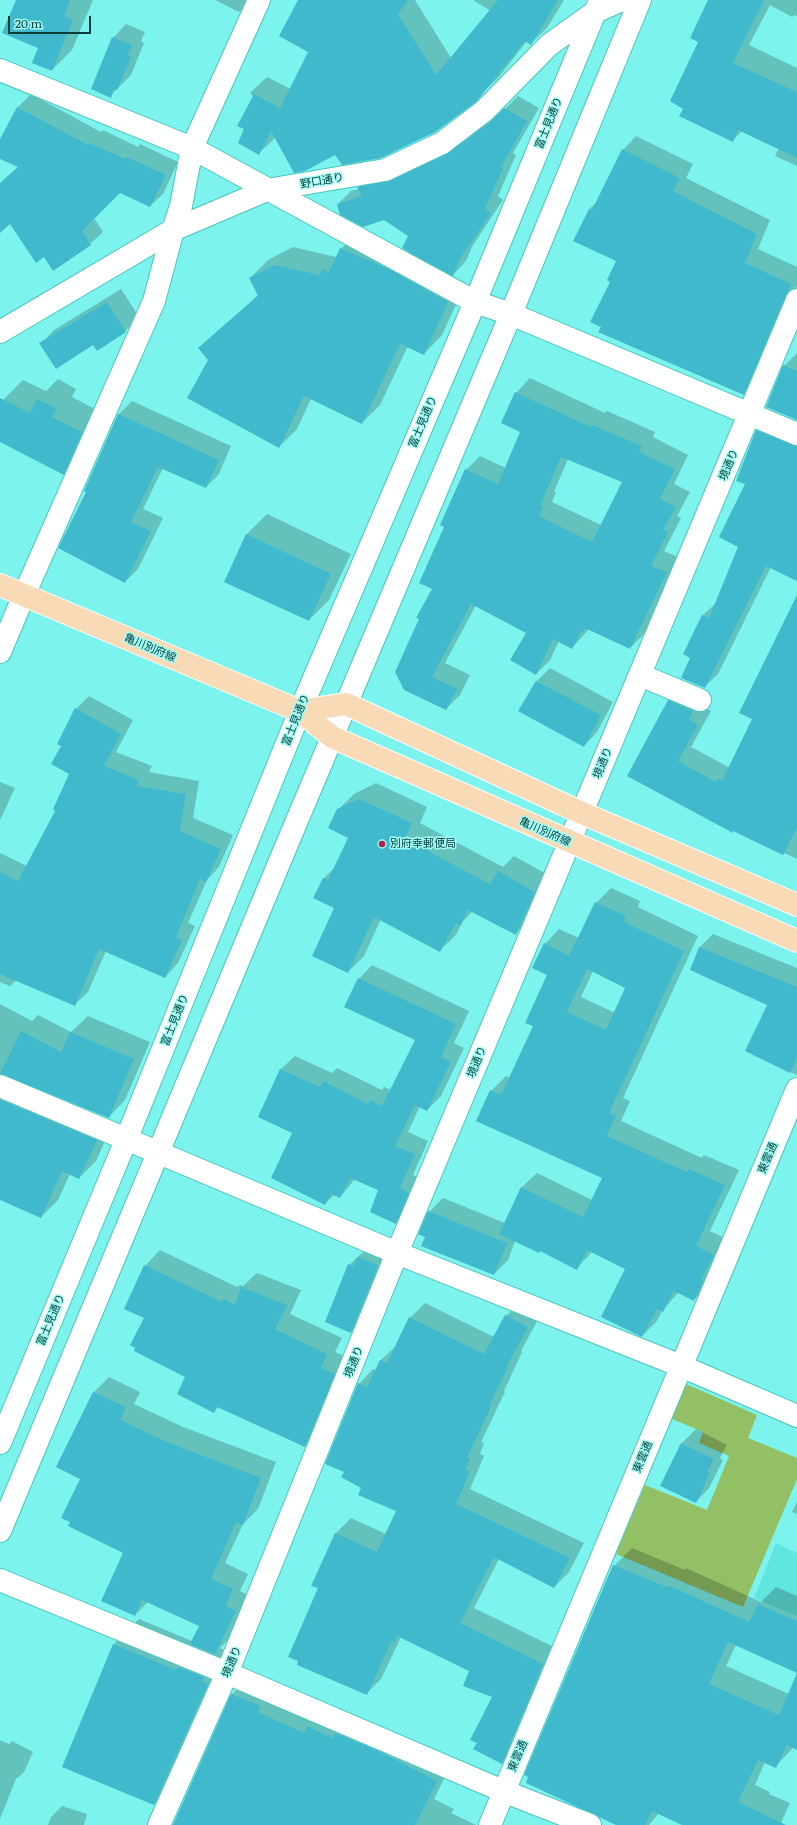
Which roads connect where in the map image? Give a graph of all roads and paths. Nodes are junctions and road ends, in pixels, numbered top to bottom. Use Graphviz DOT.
graph roads {
  1 [pos="259,0"];
  2 [pos="622,0"];
  3 [pos="640,0"];
  4 [pos="597,6"];
  5 [pos="0,70"];
  6 [pos="192,148"];
  7 [pos="267,190"];
  8 [pos="173,230"];
  9 [pos="797,300"];
  10 [pos="475,302"];
  11 [pos="511,314"];
  12 [pos="0,332"];
  13 [pos="750,415"];
  14 [pos="797,434"];
  15 [pos="0,585"];
  16 [pos="24,594"];
  17 [pos="0,652"];
  18 [pos="640,675"];
  19 [pos="700,700"];
  20 [pos="346,704"];
  21 [pos="300,711"];
  22 [pos="332,737"];
  23 [pos="582,813"];
  24 [pos="569,842"];
  25 [pos="797,905"];
  26 [pos="797,942"];
  27 [pos="0,1086"];
  28 [pos="797,1089"];
  29 [pos="126,1140"];
  30 [pos="158,1154"];
  31 [pos="398,1253"];
  32 [pos="681,1366"];
  33 [pos="797,1416"];
  34 [pos="0,1443"];
  35 [pos="0,1531"];
  36 [pos="0,1580"];
  37 [pos="227,1673"];
  38 [pos="503,1791"];
  39 [pos="159,1825"];
  40 [pos="490,1825"];
  41 [pos="590,1825"];
  1 -- 6 [label="street"];
  2 -- 4 [label="street, 野口通り"];
  3 -- 11 [label="street"];
  4 -- 7 [label="street, 野口通り"];
  4 -- 10 [label="street, 富士見通り"];
  5 -- 6 [label="street"];
  6 -- 7 [label="street"];
  6 -- 8 [label="street"];
  7 -- 8 [label="street, 野口通り"];
  7 -- 10 [label="street"];
  8 -- 12 [label="street, 野口通り"];
  8 -- 16 [label="street"];
  9 -- 13 [label="street, 境通り"];
  10 -- 11 [label="street"];
  10 -- 21 [label="street, 富士見通り"];
  11 -- 13 [label="street"];
  11 -- 20 [label="street"];
  13 -- 14 [label="street"];
  13 -- 18 [label="street, 境通り"];
  15 -- 16 [label="main road, 亀川別府線"];
  16 -- 17 [label="street"];
  16 -- 21 [label="main road, 亀川別府線"];
  18 -- 19 [label="street"];
  18 -- 23 [label="street, 境通り"];
  20 -- 21 [label="main road"];
  20 -- 22 [label="street"];
  20 -- 23 [label="main road"];
  21 -- 22 [label="main road, 亀川別府線"];
  21 -- 29 [label="street, 富士見通り"];
  22 -- 24 [label="main road, 亀川別府線"];
  22 -- 30 [label="street"];
  23 -- 24 [label="street, 境通り"];
  23 -- 25 [label="main road"];
  24 -- 26 [label="main road, 亀川別府線"];
  24 -- 31 [label="street, 境通り"];
  27 -- 29 [label="street"];
  28 -- 32 [label="street, 東雲通"];
  29 -- 30 [label="street"];
  29 -- 34 [label="street, 富士見通り"];
  30 -- 31 [label="street"];
  30 -- 35 [label="street"];
  31 -- 32 [label="street"];
  31 -- 37 [label="street, 境通り"];
  32 -- 33 [label="street"];
  32 -- 38 [label="street, 東雲通"];
  36 -- 37 [label="street"];
  37 -- 38 [label="street"];
  37 -- 39 [label="street, 境通り"];
  38 -- 40 [label="street, 東雲通"];
  38 -- 41 [label="street"];
}
